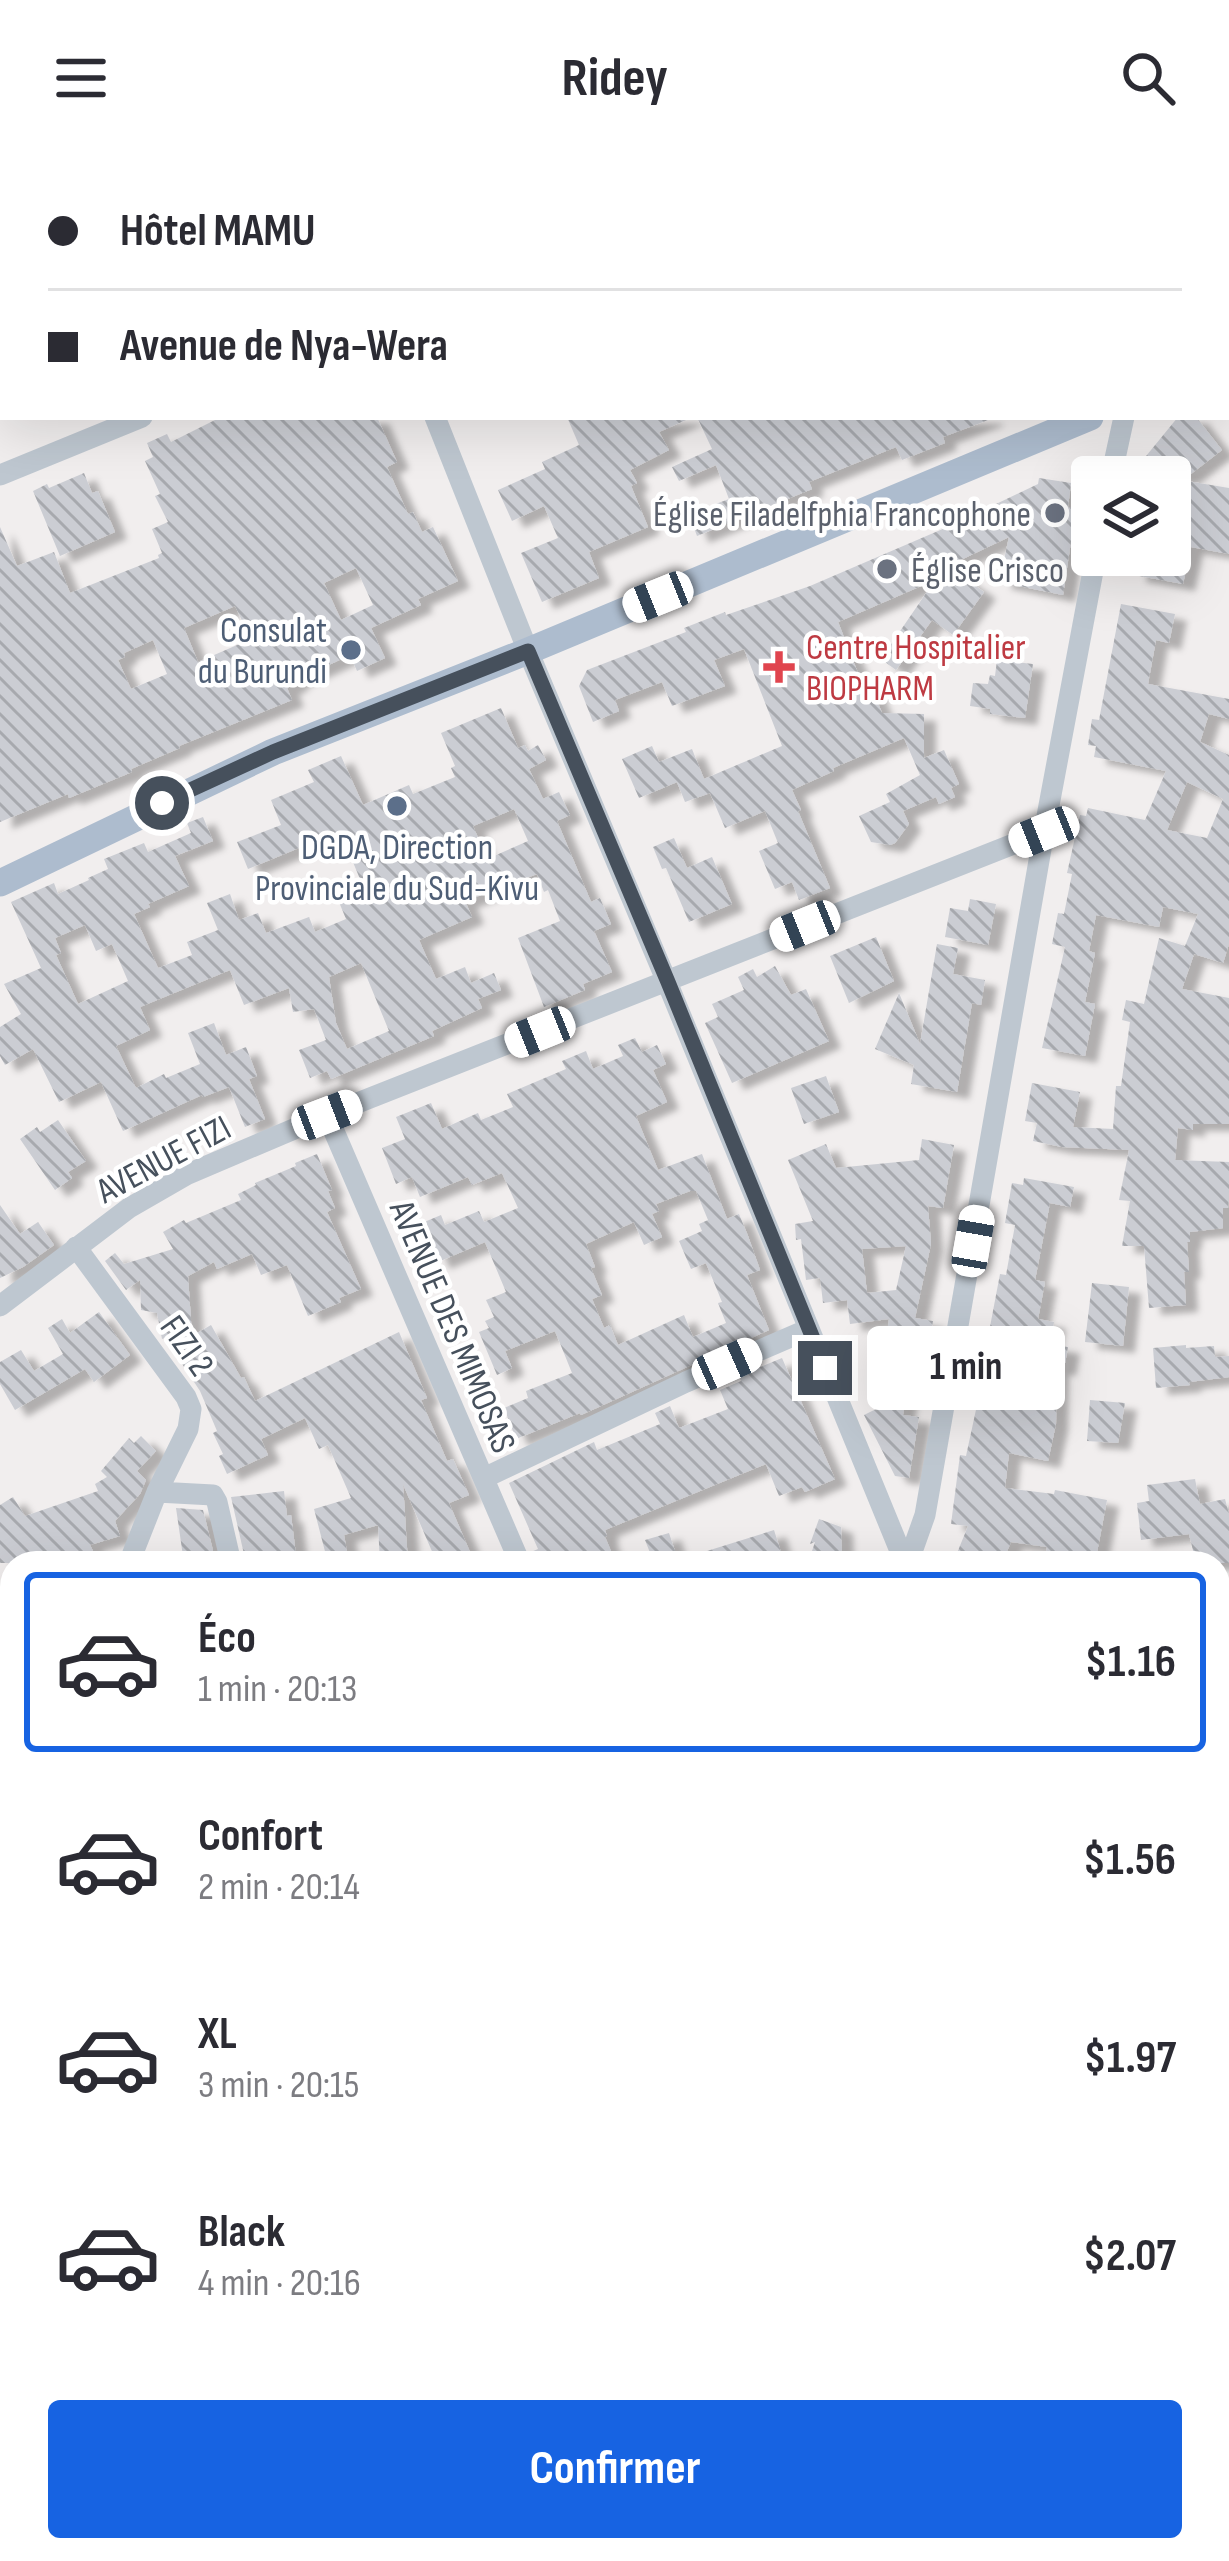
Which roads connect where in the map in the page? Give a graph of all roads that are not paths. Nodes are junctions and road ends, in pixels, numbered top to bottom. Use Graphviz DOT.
graph roads {
  1 [pos="135,420"];
  2 [pos="436,420"];
  3 [pos="1083,420"];
  4 [pos="1123,420"];
  5 [pos="1116,456"];
  6 [pos="0,475"];
  7 [pos="1092,576"];
  8 [pos="528,651"];
  9 [pos="1044,832"];
  10 [pos="0,883"];
  11 [pos="668,982"];
  12 [pos="327,1115"];
  13 [pos="76,1247"];
  14 [pos="0,1306"];
  15 [pos="809,1329"];
  16 [pos="484,1478"];
  17 [pos="158,1492"];
  18 [pos="134,1551"];
  19 [pos="227,1551"];
  20 [pos="515,1551"];
  21 [pos="902,1551"];
  22 [pos="912,1551"];
  1 -- 6 [label="street"];
  2 -- 8 [label="street"];
  3 -- 8 [label="main road"];
  4 -- 5 [label="street"];
  7 -- 9 [label="street"];
  8 -- 10 [label="main road"];
  8 -- 11 [label="street"];
  9 -- 11 [label="street, AVENUE FIZI"];
  9 -- 22 [label="street"];
  11 -- 12 [label="street, AVENUE FIZI"];
  11 -- 15 [label="street"];
  12 -- 13 [label="street, AVENUE FIZI"];
  12 -- 16 [label="street, AVENUE DES MIMOSAS"];
  13 -- 14 [label="street, AVENUE FIZI"];
  13 -- 17 [label="street, FIZI 2"];
  15 -- 16 [label="street"];
  15 -- 21 [label="street"];
  16 -- 20 [label="street, AVENUE DES MIMOSAS"];
  17 -- 18 [label="street, FIZI 2"];
  17 -- 19 [label="street"];
}
